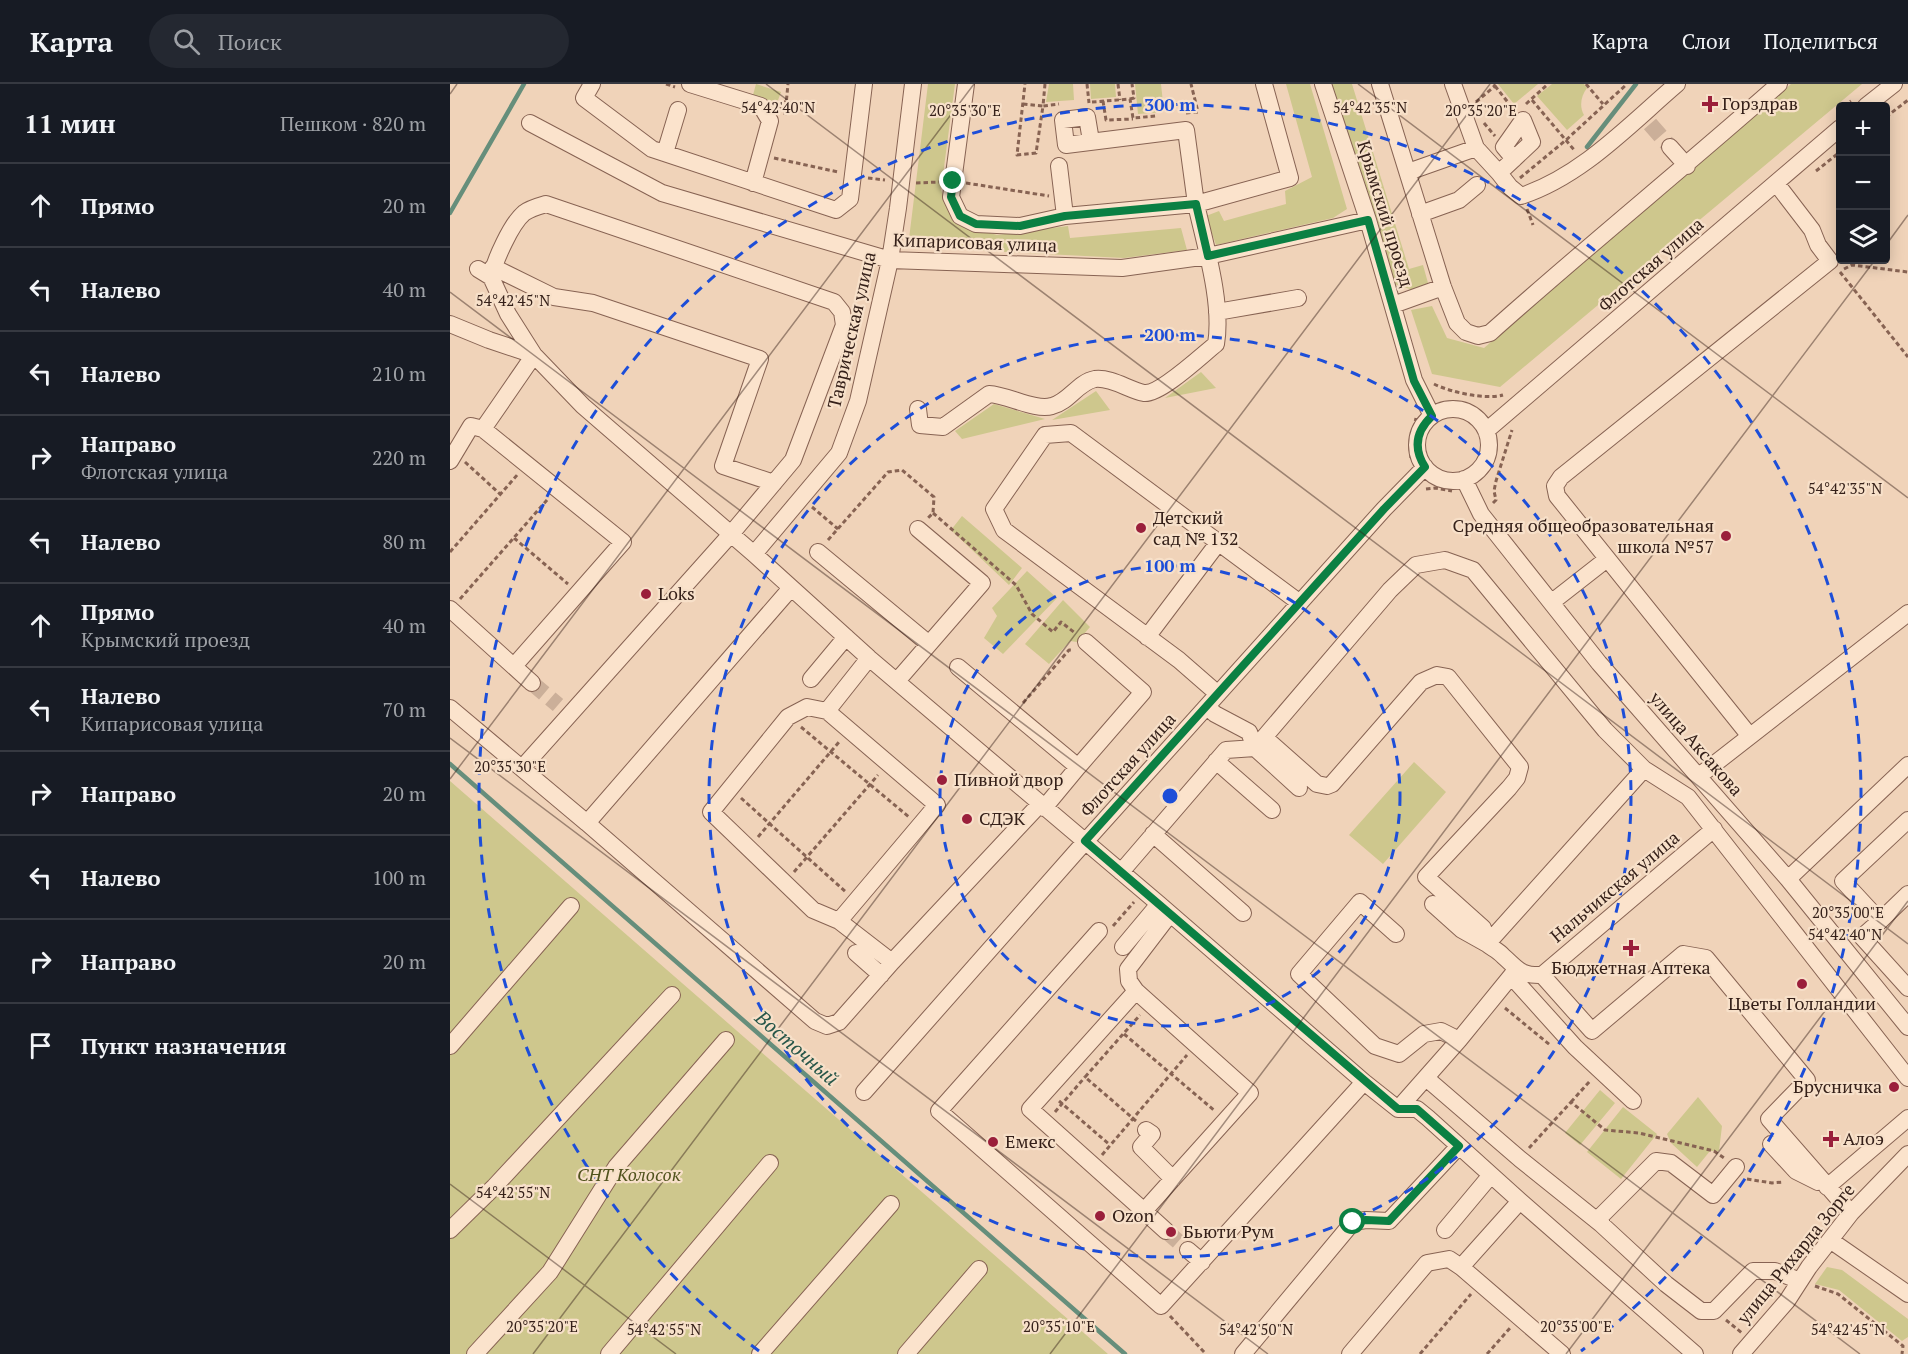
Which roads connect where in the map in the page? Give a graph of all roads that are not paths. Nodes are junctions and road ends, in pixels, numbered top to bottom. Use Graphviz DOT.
graph roads {
  1 [pos="592,84"];
  2 [pos="864,84"];
  3 [pos="913,84"];
  4 [pos="966,84"];
  5 [pos="1263,84"];
  6 [pos="1323,84"];
  7 [pos="1380,84"];
  8 [pos="1453,84"];
  9 [pos="1677,84"];
  10 [pos="1779,84"];
  11 [pos="1894,84"];
  12 [pos="683,86"];
  13 [pos="716,88"];
  14 [pos="1871,102"];
  15 [pos="678,110"];
  16 [pos="530,123"];
  17 [pos="1836,131"];
  18 [pos="1091,141"];
  19 [pos="1670,147"];
  20 [pos="1476,148"];
  21 [pos="665,153"];
  22 [pos="1509,153"];
  23 [pos="1059,166"];
  24 [pos="1687,166"];
  25 [pos="1408,172"];
  26 [pos="1499,173"];
  27 [pos="753,183"];
  28 [pos="1776,183"];
  29 [pos="1477,184"];
  30 [pos="1196,204"];
  31 [pos="1420,214"];
  32 [pos="1065,216"];
  33 [pos="1368,220"];
  34 [pos="1208,256"];
  35 [pos="890,260"];
  36 [pos="488,271"];
  37 [pos="1443,287"];
  38 [pos="1298,298"];
  39 [pos="1393,305"];
  40 [pos="1217,312"];
  41 [pos="450,324"];
  42 [pos="534,355"];
  43 [pos="918,409"];
  44 [pos="1432,416"];
  45 [pos="483,429"];
  46 [pos="1486,431"];
  47 [pos="452,457"];
  48 [pos="1425,467"];
  49 [pos="1464,479"];
  50 [pos="774,483"];
  51 [pos="918,529"];
  52 [pos="730,534"];
  53 [pos="1218,543"];
  54 [pos="818,552"];
  55 [pos="754,554"];
  56 [pos="1607,559"];
  57 [pos="791,588"];
  58 [pos="1552,602"];
  59 [pos="1300,603"];
  60 [pos="451,609"];
  61 [pos="1908,614"];
  62 [pos="846,637"];
  63 [pos="1148,637"];
  64 [pos="1086,642"];
  65 [pos="928,645"];
  66 [pos="869,657"];
  67 [pos="514,666"];
  68 [pos="958,667"];
  69 [pos="811,679"];
  70 [pos="897,681"];
  71 [pos="532,683"];
  72 [pos="1218,694"];
  73 [pos="1207,707"];
  74 [pos="450,708"];
  75 [pos="827,711"];
  76 [pos="1749,735"];
  77 [pos="1260,743"];
  78 [pos="1216,761"];
  79 [pos="1908,765"];
  80 [pos="1078,767"];
  81 [pos="522,768"];
  82 [pos="1644,769"];
  83 [pos="1699,776"];
  84 [pos="1299,788"];
  85 [pos="1042,806"];
  86 [pos="1272,810"];
  87 [pos="1908,820"];
  88 [pos="587,823"];
  89 [pos="1714,829"];
  90 [pos="1153,834"];
  91 [pos="1085,841"];
  92 [pos="1121,872"];
  93 [pos="1788,879"];
  94 [pos="1906,901"];
  95 [pos="1432,904"];
  96 [pos="570,906"];
  97 [pos="1165,909"];
  98 [pos="1243,913"];
  99 [pos="839,921"];
  100 [pos="1880,921"];
  101 [pos="1099,931"];
  102 [pos="1396,934"];
  103 [pos="1487,944"];
  104 [pos="1123,947"];
  105 [pos="856,953"];
  106 [pos="886,968"];
  107 [pos="1513,973"];
  108 [pos="1542,975"];
  109 [pos="1908,988"];
  110 [pos="1136,991"];
  111 [pos="672,995"];
  112 [pos="1908,1028"];
  113 [pos="726,1040"];
  114 [pos="1459,1040"];
  115 [pos="450,1046"];
  116 [pos="1426,1077"];
  117 [pos="1908,1078"];
  118 [pos="1364,1082"];
  119 [pos="864,1092"];
  120 [pos="1633,1101"];
  121 [pos="1398,1109"];
  122 [pos="1908,1118"];
  123 [pos="1146,1130"];
  124 [pos="1771,1144"];
  125 [pos="1459,1146"];
  126 [pos="1908,1154"];
  127 [pos="770,1164"];
  128 [pos="1736,1167"];
  129 [pos="1491,1175"];
  130 [pos="1173,1179"];
  131 [pos="1827,1187"];
  132 [pos="1520,1201"];
  133 [pos="891,1204"];
  134 [pos="1144,1212"];
  135 [pos="1851,1213"];
  136 [pos="1601,1224"];
  137 [pos="450,1230"];
  138 [pos="1445,1230"];
  139 [pos="1166,1231"];
  140 [pos="1830,1240"];
  141 [pos="1188,1250"];
  142 [pos="1202,1262"];
  143 [pos="1461,1267"];
  144 [pos="980,1269"];
  145 [pos="1800,1281"];
  146 [pos="1908,1294"];
  147 [pos="1688,1352"];
  148 [pos="475,1354"];
  149 [pos="609,1354"];
  150 [pos="760,1354"];
  151 [pos="906,1354"];
  152 [pos="1243,1354"];
  153 [pos="1350,1354"];
  154 [pos="1562,1354"];
  155 [pos="1741,1354"];
  1 -- 21 [label="street"];
  2 -- 27 [label="street"];
  3 -- 35 [label="street, Таврическая улица"];
  4 -- 32 [label="street"];
  5 -- 30 [label="street"];
  6 -- 33 [label="street, Крымский проезд"];
  7 -- 25 [label="street"];
  8 -- 20 [label="street"];
  9 -- 26 [label="street"];
  10 -- 24 [label="street"];
  11 -- 14 [label="street"];
  12 -- 13 [label="street"];
  13 -- 27 [label="street"];
  15 -- 21 [label="street"];
  16 -- 35 [label="street, Кипарисовая улица"];
  17 -- 28 [label="street, Флотская улица"];
  18 -- 30 [label="street"];
  19 -- 24 [label="street"];
  20 -- 25 [label="street"];
  20 -- 26 [label="street"];
  21 -- 27 [label="street"];
  22 -- 26 [label="street"];
  23 -- 32 [label="street"];
  24 -- 37 [label="street"];
  25 -- 31 [label="street"];
  28 -- 46 [label="street, Флотская улица"];
  28 -- 56 [label="street"];
  29 -- 31 [label="street"];
  30 -- 32 [label="street"];
  30 -- 34 [label="street"];
  31 -- 37 [label="street"];
  33 -- 34 [label="street, Кипарисовая улица"];
  33 -- 39 [label="street, Крымский проезд"];
  34 -- 35 [label="street, Кипарисовая улица"];
  34 -- 40 [label="street"];
  35 -- 55 [label="street, Таврическая улица"];
  36 -- 42 [label="street"];
  36 -- 50 [label="street"];
  36 -- 50 [label="street"];
  37 -- 39 [label="street, Крымский проезд"];
  38 -- 40 [label="street"];
  39 -- 44 [label="street"];
  40 -- 43 [label="street"];
  41 -- 42 [label="street"];
  42 -- 45 [label="street"];
  42 -- 52 [label="street"];
  44 -- 46 [label="street"];
  44 -- 48 [label="street"];
  45 -- 47 [label="street"];
  45 -- 67 [label="street"];
  46 -- 49 [label="street"];
  48 -- 49 [label="street"];
  48 -- 59 [label="street, Флотская улица"];
  49 -- 58 [label="street, улица Аксакова"];
  50 -- 52 [label="street"];
  51 -- 65 [label="street"];
  52 -- 55 [label="street"];
  52 -- 81 [label="street"];
  53 -- 59 [label="street"];
  53 -- 63 [label="street"];
  53 -- 63 [label="street"];
  54 -- 65 [label="street"];
  55 -- 57 [label="street"];
  56 -- 58 [label="street"];
  56 -- 76 [label="street"];
  57 -- 62 [label="street"];
  57 -- 88 [label="street"];
  58 -- 83 [label="street, улица Аксакова"];
  59 -- 72 [label="street, Флотская улица"];
  60 -- 67 [label="street"];
  61 -- 76 [label="street"];
  62 -- 66 [label="street"];
  62 -- 69 [label="street"];
  63 -- 72 [label="street"];
  64 -- 80 [label="street"];
  65 -- 70 [label="street"];
  66 -- 70 [label="street"];
  66 -- 75 [label="street"];
  67 -- 71 [label="street"];
  68 -- 80 [label="street"];
  70 -- 85 [label="street"];
  72 -- 73 [label="street, Флотская улица"];
  73 -- 77 [label="street"];
  73 -- 91 [label="street, Флотская улица"];
  74 -- 81 [label="street"];
  75 -- 99 [label="street"];
  75 -- 99 [label="street"];
  76 -- 83 [label="street"];
  77 -- 78 [label="street"];
  77 -- 82 [label="street"];
  77 -- 84 [label="street"];
  77 -- 103 [label="street"];
  78 -- 86 [label="street"];
  78 -- 90 [label="street"];
  79 -- 93 [label="street"];
  80 -- 85 [label="street"];
  81 -- 88 [label="street"];
  82 -- 89 [label="street"];
  82 -- 103 [label="street"];
  83 -- 93 [label="street, улица Аксакова"];
  85 -- 91 [label="street"];
  85 -- 106 [label="street"];
  87 -- 100 [label="street"];
  88 -- 106 [label="street"];
  89 -- 108 [label="street, Нальчикская улица"];
  89 -- 117 [label="street"];
  90 -- 92 [label="street"];
  90 -- 98 [label="street"];
  91 -- 92 [label="street"];
  91 -- 119 [label="street, Флотская улица"];
  92 -- 97 [label="street"];
  93 -- 112 [label="street, улица Аксакова"];
  94 -- 100 [label="street"];
  95 -- 103 [label="street"];
  96 -- 115 [label="street"];
  97 -- 104 [label="street"];
  97 -- 110 [label="street"];
  97 -- 118 [label="street"];
  99 -- 106 [label="street"];
  100 -- 109 [label="street"];
  101 -- 142 [label="street"];
  102 -- 114 [label="street"];
  103 -- 107 [label="street"];
  105 -- 106 [label="street"];
  107 -- 108 [label="street"];
  107 -- 114 [label="street"];
  107 -- 120 [label="street"];
  108 -- 131 [label="street"];
  110 -- 130 [label="street"];
  110 -- 134 [label="street"];
  111 -- 137 [label="street"];
  113 -- 148 [label="street"];
  114 -- 116 [label="street"];
  116 -- 121 [label="street"];
  116 -- 136 [label="street"];
  118 -- 121 [label="street"];
  118 -- 142 [label="street"];
  121 -- 125 [label="street"];
  122 -- 131 [label="street"];
  123 -- 130 [label="street"];
  124 -- 131 [label="street"];
  125 -- 129 [label="street"];
  125 -- 152 [label="street"];
  126 -- 135 [label="street, улица Рихарда Зорге"];
  127 -- 149 [label="street"];
  128 -- 136 [label="street"];
  129 -- 132 [label="street"];
  129 -- 138 [label="street"];
  130 -- 134 [label="street"];
  131 -- 135 [label="street"];
  132 -- 143 [label="street"];
  132 -- 147 [label="street"];
  133 -- 150 [label="street"];
  134 -- 139 [label="street"];
  135 -- 140 [label="street, улица Рихарда Зорге"];
  136 -- 145 [label="street"];
  140 -- 145 [label="street, улица Рихарда Зорге"];
  140 -- 146 [label="street"];
  141 -- 142 [label="street"];
  143 -- 153 [label="street"];
  143 -- 154 [label="street"];
  144 -- 151 [label="street"];
  145 -- 155 [label="street, улица Рихарда Зорге"];
}
